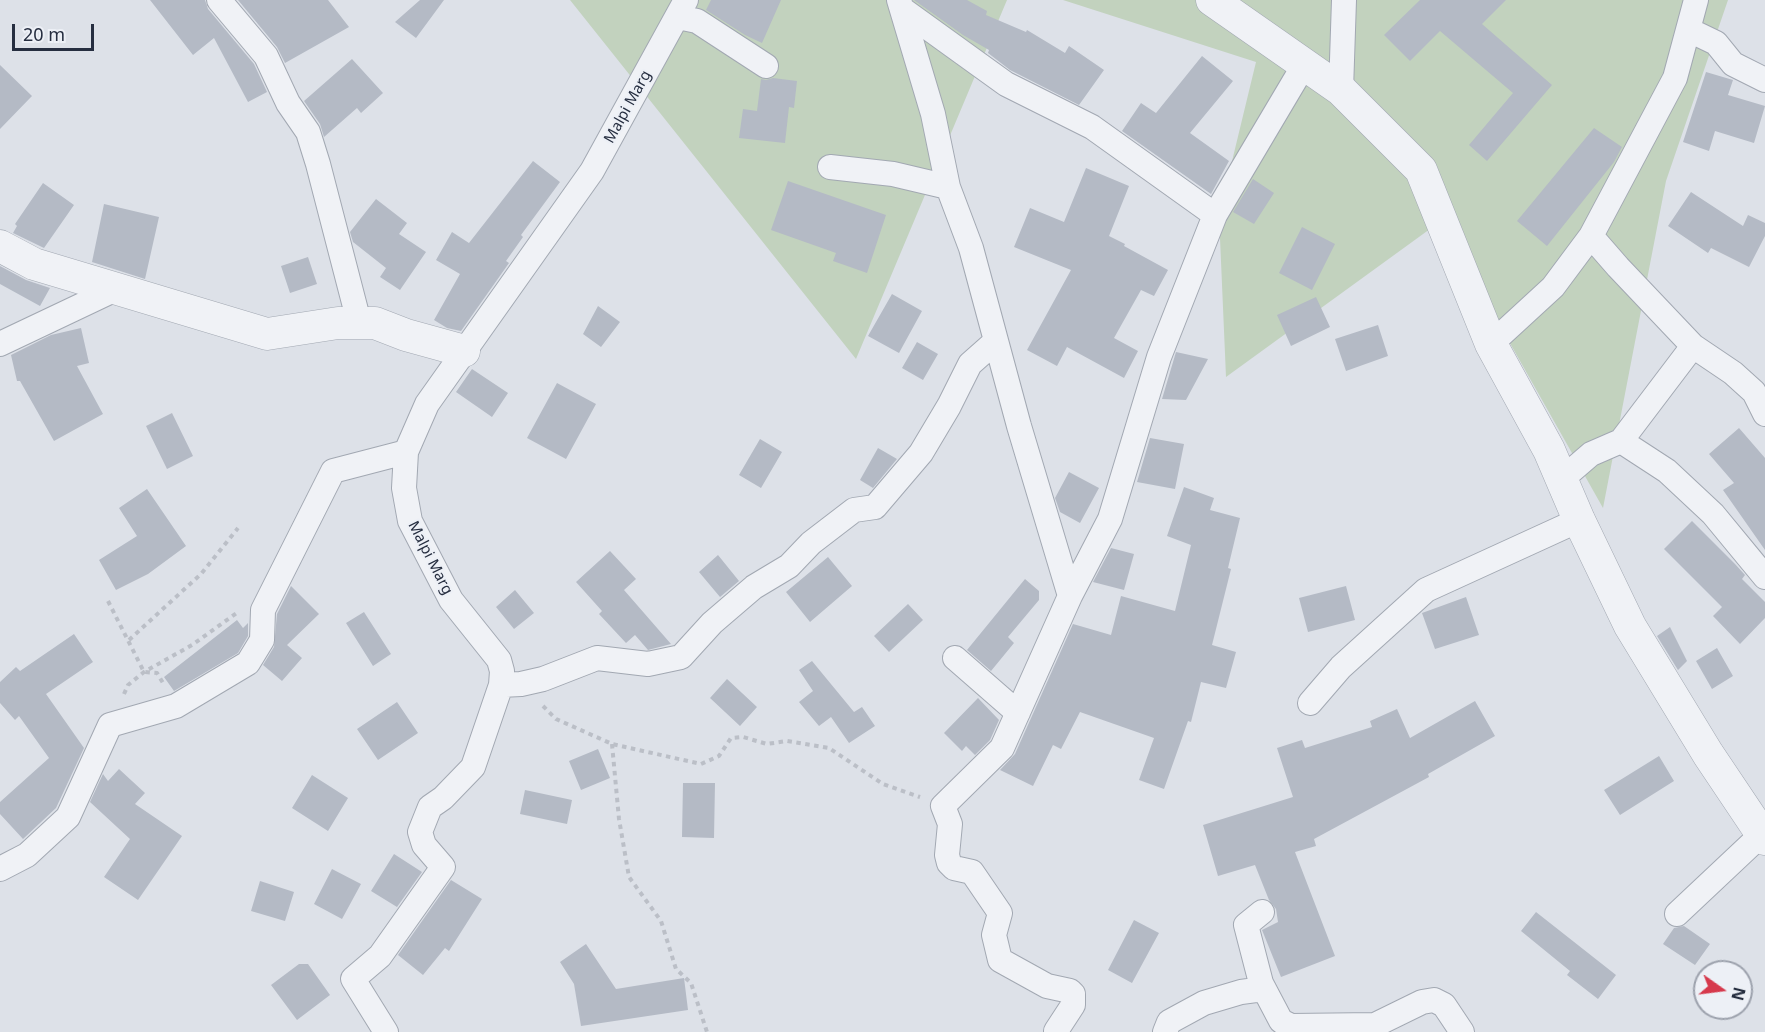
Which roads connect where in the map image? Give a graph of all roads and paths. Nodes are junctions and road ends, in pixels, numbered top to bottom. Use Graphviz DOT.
graph roads {
  1 [pos="219,0"];
  2 [pos="1212,0"];
  3 [pos="1344,0"];
  4 [pos="1696,0"];
  5 [pos="901,4"];
  6 [pos="682,8"];
  7 [pos="1689,30"];
  8 [pos="1304,65"];
  9 [pos="766,66"];
  10 [pos="1765,80"];
  11 [pos="1341,90"];
  12 [pos="830,167"];
  13 [pos="948,187"];
  14 [pos="1215,215"];
  15 [pos="1591,236"];
  16 [pos="0,246"];
  17 [pos="118,288"];
  18 [pos="359,322"];
  19 [pos="996,341"];
  20 [pos="0,344"];
  21 [pos="1491,344"];
  22 [pos="1693,346"];
  23 [pos="464,351"];
  24 [pos="1765,414"];
  25 [pos="1621,441"];
  26 [pos="406,452"];
  27 [pos="1562,479"];
  28 [pos="1579,519"];
  29 [pos="238,528"];
  30 [pos="1765,576"];
  31 [pos="1070,596"];
  32 [pos="108,601"];
  33 [pos="239,612"];
  34 [pos="129,640"];
  35 [pos="955,658"];
  36 [pos="144,672"];
  37 [pos="511,685"];
  38 [pos="1310,703"];
  39 [pos="176,706"];
  40 [pos="1018,713"];
  41 [pos="110,724"];
  42 [pos="612,744"];
  43 [pos="943,806"];
  44 [pos="1763,837"];
  45 [pos="0,869"];
  46 [pos="1262,912"];
  47 [pos="1677,914"];
  48 [pos="1261,983"];
  49 [pos="1056,1031"];
  50 [pos="386,1032"];
  51 [pos="707,1032"];
  52 [pos="1165,1032"];
  53 [pos="1462,1032"];
  1 -- 18 [label="street"];
  2 -- 8 [label="street"];
  3 -- 11 [label="street"];
  4 -- 7 [label="street"];
  5 -- 13 [label="street"];
  5 -- 14 [label="street"];
  6 -- 9 [label="street"];
  6 -- 23 [label="street, Malpi Marg"];
  7 -- 10 [label="street"];
  7 -- 15 [label="street"];
  8 -- 11 [label="street"];
  8 -- 14 [label="street"];
  11 -- 21 [label="street"];
  12 -- 13 [label="street"];
  13 -- 19 [label="street"];
  14 -- 31 [label="street"];
  15 -- 21 [label="street"];
  15 -- 22 [label="street"];
  16 -- 17 [label="street"];
  17 -- 18 [label="street"];
  17 -- 20 [label="street"];
  18 -- 23 [label="street"];
  19 -- 31 [label="street"];
  19 -- 37 [label="street"];
  21 -- 27 [label="street"];
  22 -- 24 [label="street"];
  22 -- 25 [label="street"];
  23 -- 26 [label="street, Malpi Marg"];
  25 -- 27 [label="street"];
  25 -- 30 [label="street"];
  26 -- 37 [label="street, Malpi Marg"];
  26 -- 39 [label="street"];
  27 -- 28 [label="street"];
  28 -- 38 [label="street"];
  28 -- 44 [label="street"];
  29 -- 34 [label="path"];
  31 -- 40 [label="street"];
  32 -- 34 [label="path"];
  33 -- 36 [label="path"];
  34 -- 36 [label="path"];
  35 -- 40 [label="street"];
  36 -- 39 [label="path"];
  36 -- 41 [label="path"];
  37 -- 42 [label="path"];
  37 -- 50 [label="street, Malpi Marg"];
  39 -- 41 [label="street"];
  40 -- 43 [label="street"];
  41 -- 45 [label="street"];
  42 -- 43 [label="path"];
  42 -- 51 [label="path"];
  43 -- 49 [label="street"];
  44 -- 47 [label="street"];
  46 -- 48 [label="street"];
  48 -- 52 [label="street"];
  48 -- 53 [label="street"];
}
